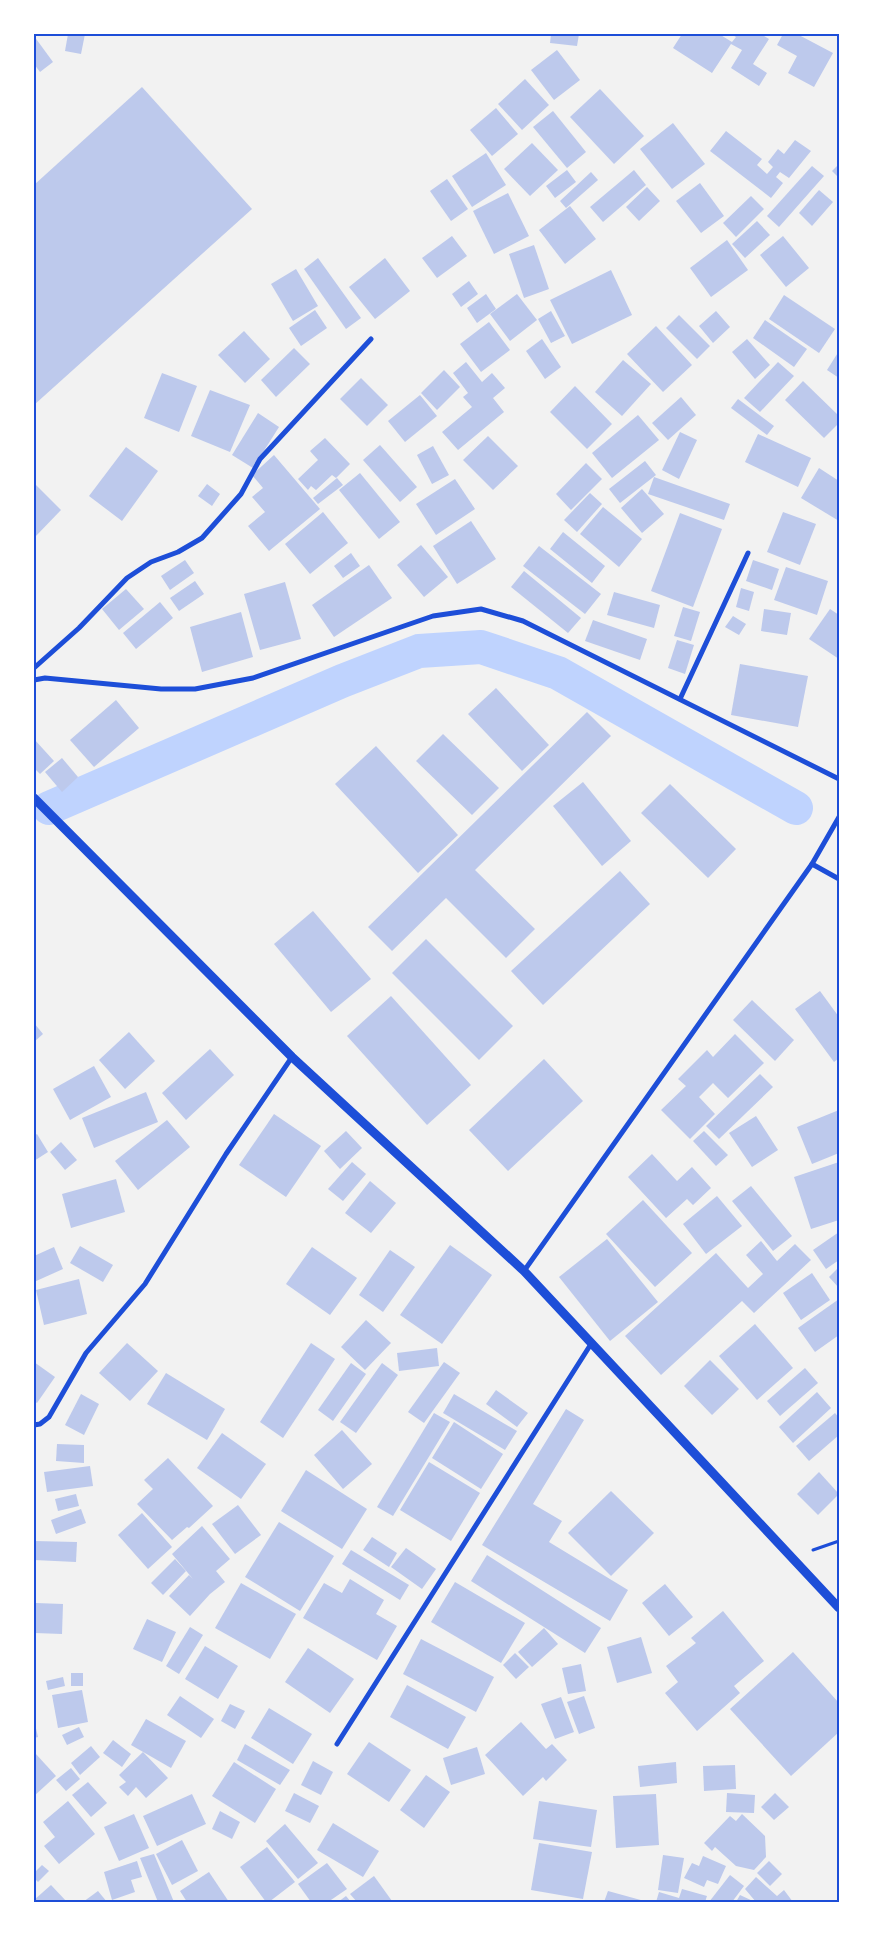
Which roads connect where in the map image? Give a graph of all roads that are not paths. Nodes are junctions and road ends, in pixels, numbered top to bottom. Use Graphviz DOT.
graph roads {
  1 [pos="371,339"];
  2 [pos="748,552"];
  3 [pos="34,668"];
  4 [pos="34,680"];
  5 [pos="680,699"];
  6 [pos="839,779"];
  7 [pos="34,798"];
  8 [pos="839,817"];
  9 [pos="812,864"];
  10 [pos="839,879"];
  11 [pos="292,1057"];
  12 [pos="524,1271"];
  13 [pos="591,1344"];
  14 [pos="34,1425"];
  15 [pos="839,1608"];
  16 [pos="337,1744"];
  1 -- 3 [label="street"];
  2 -- 5 [label="street"];
  4 -- 5 [label="street"];
  5 -- 6 [label="street"];
  7 -- 11 [label="street"];
  8 -- 9 [label="street"];
  9 -- 10 [label="street"];
  9 -- 12 [label="street"];
  11 -- 12 [label="street"];
  11 -- 14 [label="street"];
  12 -- 13 [label="street"];
  13 -- 15 [label="street"];
  13 -- 16 [label="street"];
}
